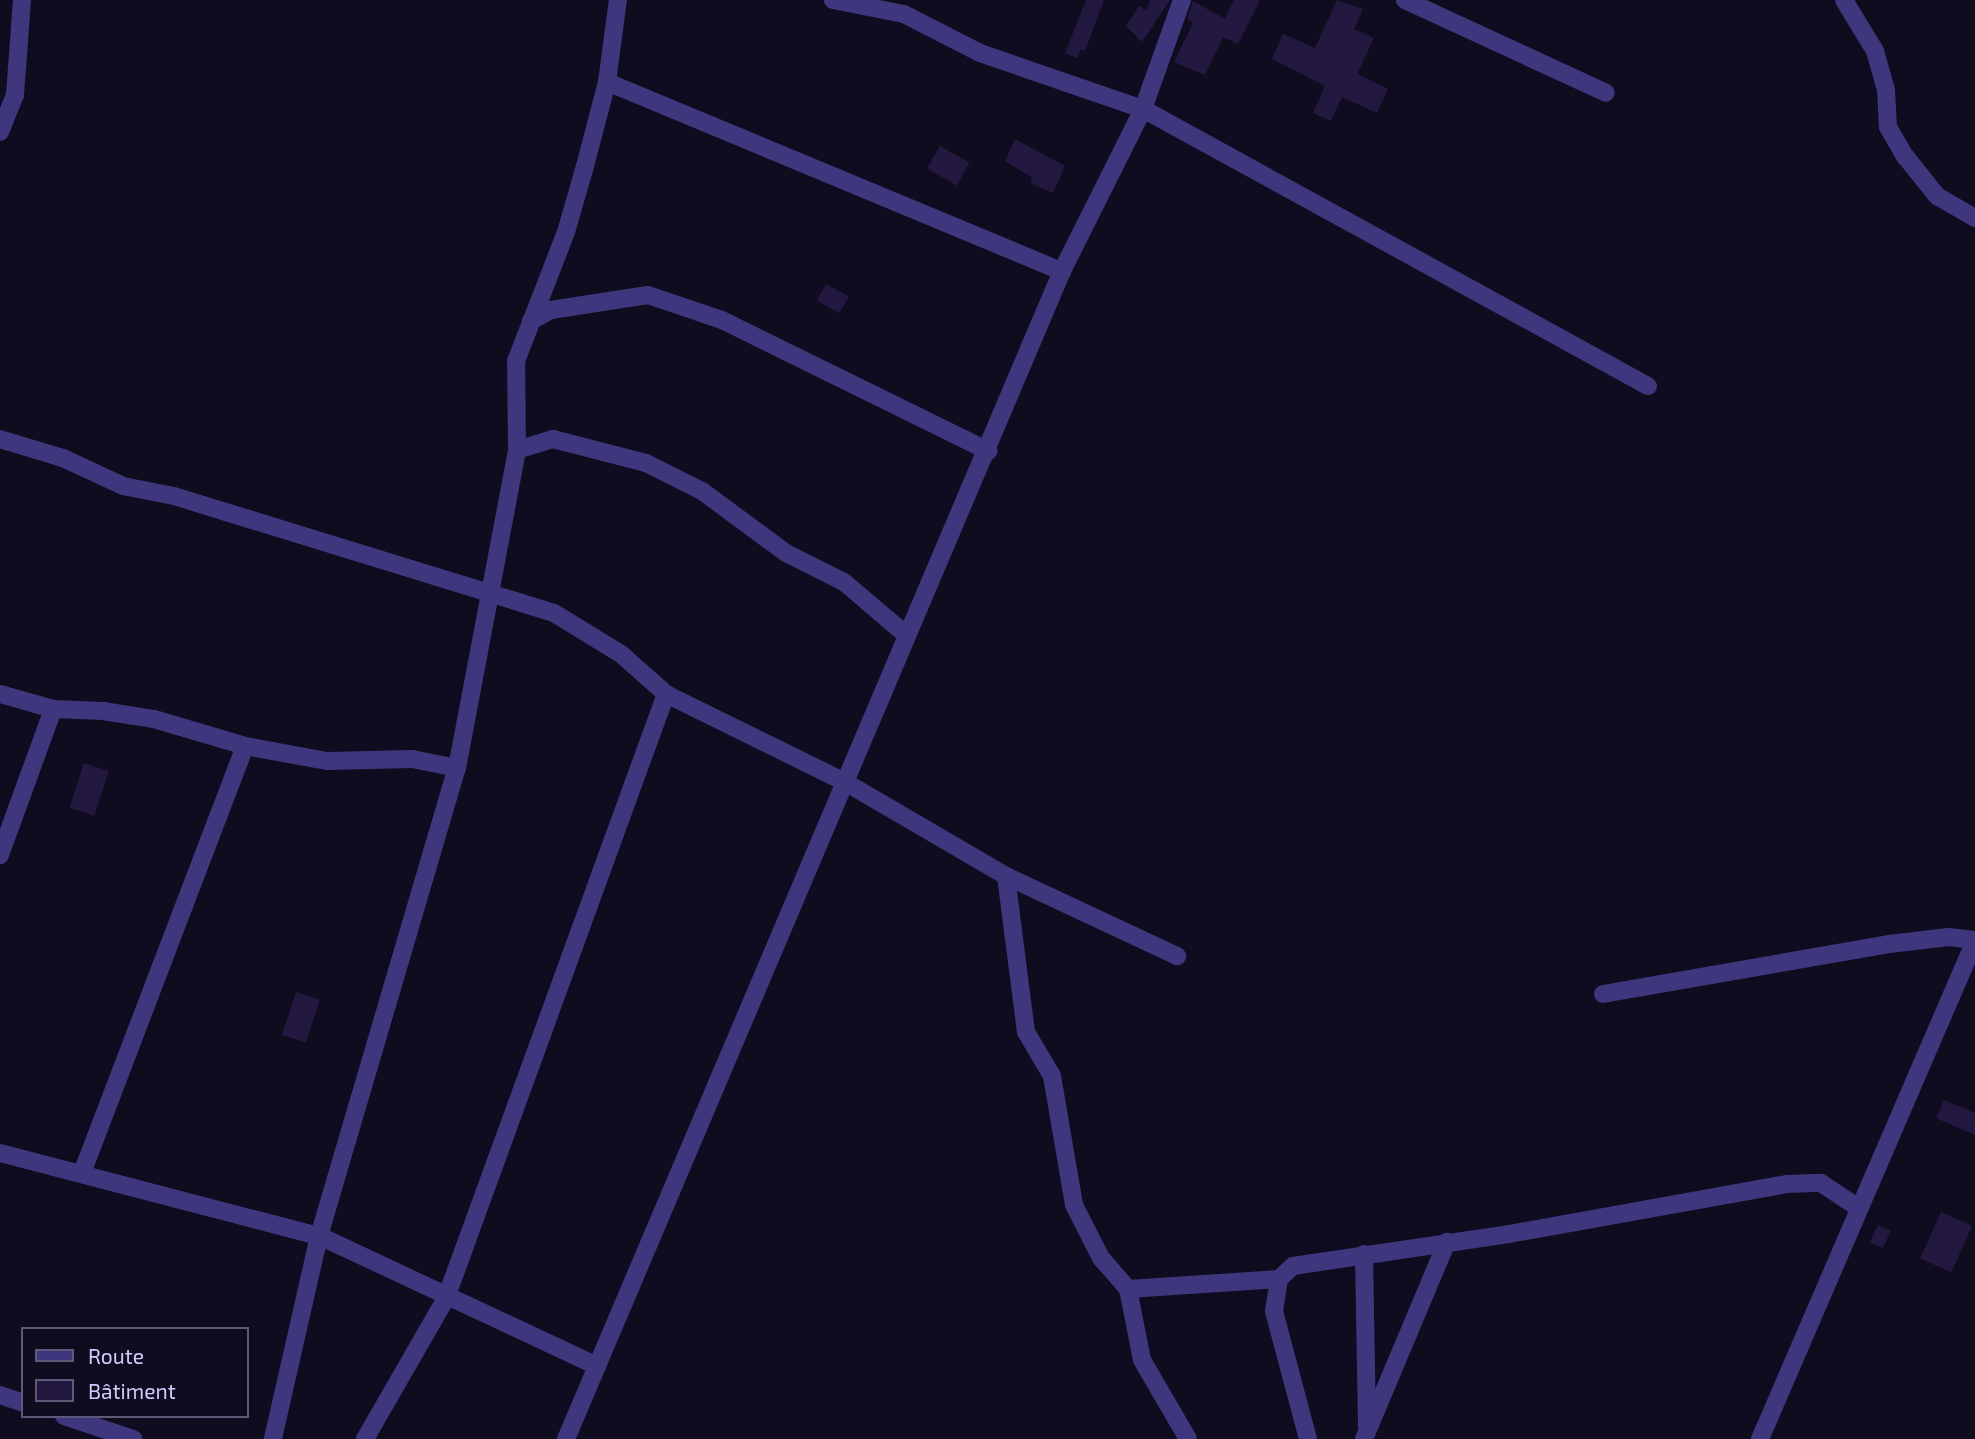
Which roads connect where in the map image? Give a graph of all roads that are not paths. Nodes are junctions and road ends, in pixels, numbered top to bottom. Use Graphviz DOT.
graph roads {
  1 [pos="22,0"];
  2 [pos="618,0"];
  3 [pos="834,0"];
  4 [pos="1182,0"];
  5 [pos="1405,0"];
  6 [pos="1844,0"];
  7 [pos="607,82"];
  8 [pos="1606,93"];
  9 [pos="1143,109"];
  10 [pos="0,132"];
  11 [pos="1975,218"];
  12 [pos="1062,271"];
  13 [pos="531,321"];
  14 [pos="1648,386"];
  15 [pos="0,439"];
  16 [pos="517,450"];
  17 [pos="988,451"];
  18 [pos="492,593"];
  19 [pos="905,634"];
  20 [pos="0,694"];
  21 [pos="666,695"];
  22 [pos="53,709"];
  23 [pos="245,746"];
  24 [pos="457,768"];
  25 [pos="845,782"];
  26 [pos="0,855"];
  27 [pos="1006,876"];
  28 [pos="1975,940"];
  29 [pos="1177,956"];
  30 [pos="1603,994"];
  31 [pos="0,1153"];
  32 [pos="82,1173"];
  33 [pos="1857,1207"];
  34 [pos="319,1236"];
  35 [pos="1447,1242"];
  36 [pos="1364,1254"];
  37 [pos="1279,1279"];
  38 [pos="1128,1289"];
  39 [pos="446,1298"];
  40 [pos="597,1366"];
  41 [pos="0,1395"];
  42 [pos="21,1402"];
  43 [pos="70,1418"];
  44 [pos="1365,1436"];
  45 [pos="133,1439"];
  46 [pos="273,1439"];
  47 [pos="365,1439"];
  48 [pos="566,1439"];
  49 [pos="1188,1439"];
  50 [pos="1308,1439"];
  51 [pos="1760,1439"];
  1 -- 10 [label="street"];
  2 -- 7 [label="street"];
  3 -- 9 [label="street"];
  4 -- 9 [label="street"];
  5 -- 8 [label="street"];
  6 -- 11 [label="street"];
  7 -- 12 [label="street"];
  7 -- 13 [label="street"];
  9 -- 12 [label="street"];
  9 -- 14 [label="street"];
  12 -- 17 [label="street"];
  13 -- 16 [label="street"];
  13 -- 17 [label="street"];
  15 -- 18 [label="street"];
  16 -- 18 [label="street"];
  16 -- 19 [label="street"];
  17 -- 19 [label="street"];
  18 -- 21 [label="street"];
  18 -- 24 [label="street"];
  19 -- 25 [label="street"];
  20 -- 22 [label="street"];
  21 -- 25 [label="street"];
  21 -- 39 [label="street"];
  22 -- 23 [label="street"];
  22 -- 26 [label="street"];
  23 -- 24 [label="street"];
  23 -- 32 [label="street"];
  24 -- 34 [label="street"];
  25 -- 27 [label="street"];
  25 -- 40 [label="street"];
  27 -- 29 [label="street"];
  27 -- 38 [label="street"];
  28 -- 30 [label="street"];
  28 -- 33 [label="street"];
  31 -- 32 [label="street"];
  32 -- 34 [label="street"];
  33 -- 35 [label="street"];
  33 -- 51 [label="street"];
  34 -- 39 [label="street"];
  34 -- 46 [label="street"];
  35 -- 36 [label="street"];
  35 -- 44 [label="street"];
  36 -- 37 [label="street"];
  36 -- 44 [label="street"];
  37 -- 38 [label="street"];
  37 -- 50 [label="street"];
  38 -- 49 [label="street"];
  39 -- 40 [label="street"];
  39 -- 47 [label="street"];
  40 -- 48 [label="street"];
  41 -- 42 [label="street"];
  43 -- 45 [label="street"];
}
